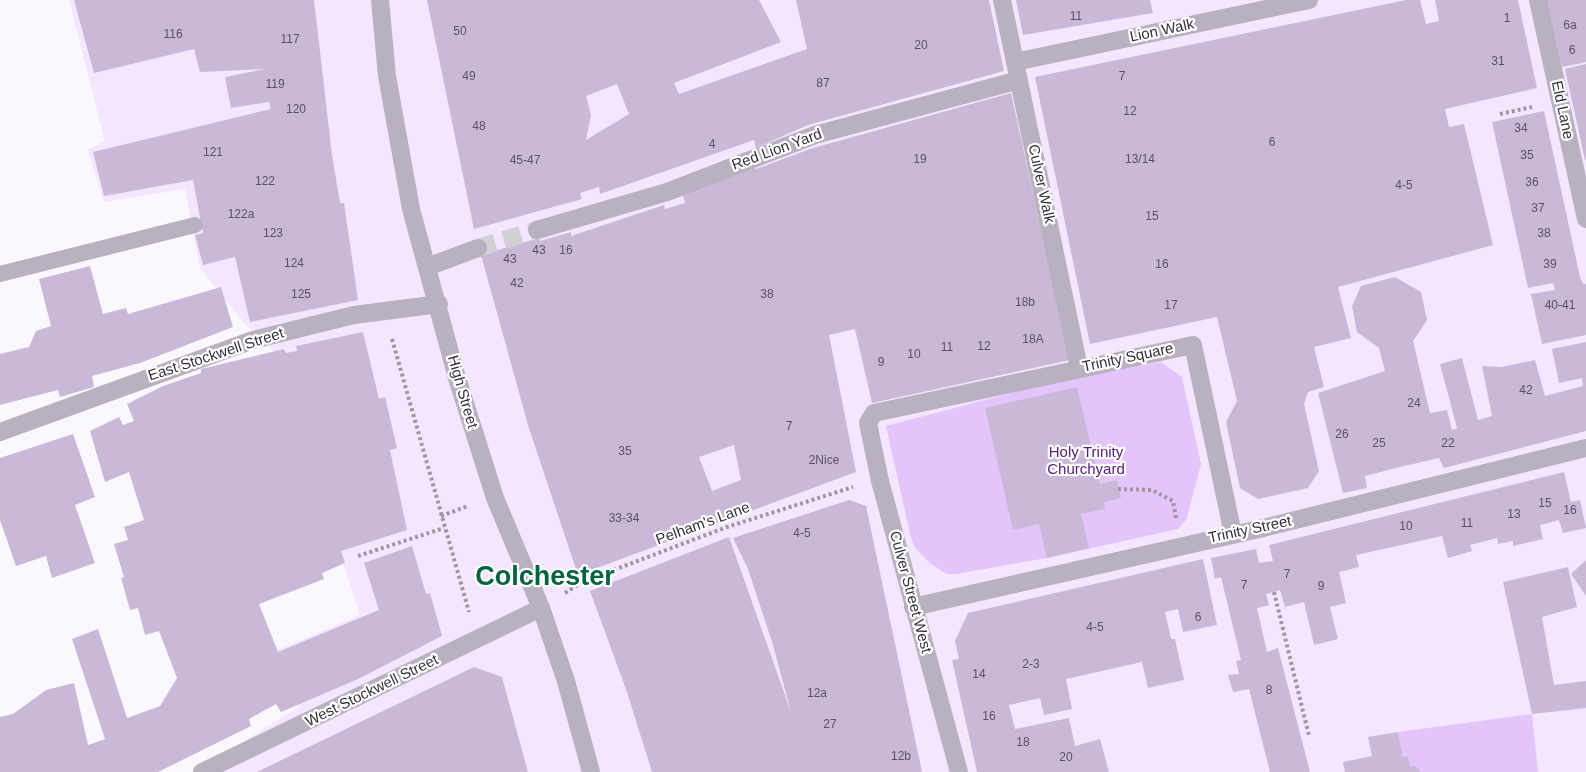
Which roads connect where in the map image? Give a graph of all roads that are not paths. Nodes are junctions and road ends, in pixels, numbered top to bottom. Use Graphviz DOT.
graph roads {
  1 [pos="380,0"];
  2 [pos="1002,0"];
  3 [pos="1309,0"];
  4 [pos="1538,0"];
  5 [pos="1015,62"];
  6 [pos="1019,80"];
  7 [pos="1586,219"];
  8 [pos="195,225"];
  9 [pos="537,230"];
  10 [pos="478,248"];
  11 [pos="427,267"];
  12 [pos="0,274"];
  13 [pos="439,304"];
  14 [pos="1079,368"];
  15 [pos="874,413"];
  16 [pos="0,432"];
  17 [pos="1586,448"];
  18 [pos="1233,534"];
  19 [pos="913,607"];
  20 [pos="541,608"];
  21 [pos="202,772"];
  22 [pos="591,772"];
  23 [pos="959,772"];
  1 -- 11 [label="street, High Street"];
  2 -- 5 [label="street, Culver Walk"];
  3 -- 5 [label="street, Lion Walk"];
  4 -- 7 [label="street, Eld Lane"];
  5 -- 6 [label="street, Culver Walk"];
  6 -- 9 [label="street, Red Lion Yard"];
  6 -- 14 [label="street, Culver Walk"];
  8 -- 12 [label="lane"];
  10 -- 11 [label="street"];
  11 -- 13 [label="street, High Street"];
  13 -- 16 [label="street, East Stockwell Street"];
  13 -- 20 [label="street, High Street"];
  14 -- 15 [label="street, Trinity Square"];
  14 -- 18 [label="street, Trinity Square"];
  15 -- 19 [label="street, Culver Street West"];
  17 -- 18 [label="street, Trinity Street"];
  18 -- 19 [label="street, Trinity Street"];
  19 -- 23 [label="street, Culver Street West"];
  20 -- 21 [label="street, West Stockwell Street"];
  20 -- 22 [label="street, High Street"];
}
